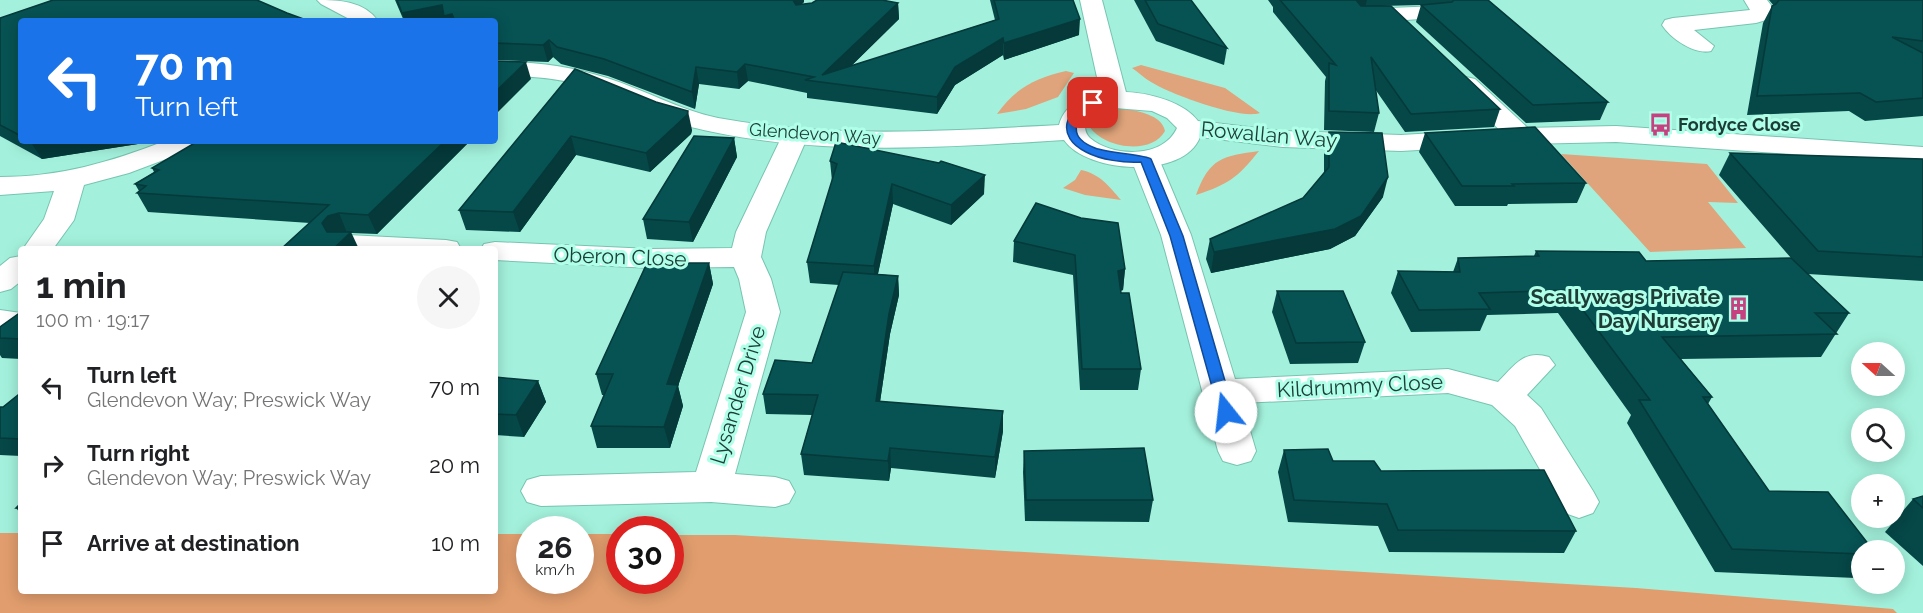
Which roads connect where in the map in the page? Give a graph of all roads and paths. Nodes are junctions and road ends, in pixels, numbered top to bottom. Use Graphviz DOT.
graph roads {
  1 [pos="328,0"];
  2 [pos="1091,0"];
  3 [pos="1755,0"];
  4 [pos="1439,12"];
  5 [pos="1393,15"];
  6 [pos="1365,16"];
  7 [pos="363,18"];
  8 [pos="1418,39"];
  9 [pos="1703,46"];
  10 [pos="498,69"];
  11 [pos="1453,72"];
  12 [pos="1115,100"];
  13 [pos="1190,128"];
  14 [pos="1072,132"];
  15 [pos="795,136"];
  16 [pos="1521,136"];
  17 [pos="181,144"];
  18 [pos="1923,156"];
  19 [pos="1145,159"];
  20 [pos="71,182"];
  21 [pos="0,186"];
  22 [pos="348,244"];
  23 [pos="40,246"];
  24 [pos="387,246"];
  25 [pos="498,251"];
  26 [pos="745,257"];
  27 [pos="18,267"];
  28 [pos="0,282"];
  29 [pos="1537,365"];
  30 [pos="1221,392"];
  31 [pos="1505,396"];
  32 [pos="1237,451"];
  33 [pos="711,487"];
  34 [pos="542,491"];
  35 [pos="775,492"];
  36 [pos="1579,502"];
  1 -- 7 [label="street"];
  2 -- 12 [label="street"];
  3 -- 9 [label="street"];
  4 -- 5 [label="street"];
  5 -- 6 [label="street"];
  5 -- 8 [label="street"];
  10 -- 15 [label="street, Glendevon Way"];
  11 -- 16 [label="street"];
  12 -- 13 [label="street"];
  12 -- 14 [label="street"];
  13 -- 16 [label="street, Rowallan Way"];
  13 -- 19 [label="street"];
  14 -- 15 [label="street, Glendevon Way"];
  14 -- 19 [label="street"];
  15 -- 26 [label="street"];
  16 -- 18 [label="street, Rowallan Way"];
  17 -- 20 [label="street"];
  19 -- 30 [label="street"];
  20 -- 21 [label="street"];
  20 -- 23 [label="street"];
  22 -- 24 [label="street"];
  25 -- 26 [label="street, Oberon Close"];
  26 -- 33 [label="street, Lysander Drive"];
  27 -- 28 [label="street"];
  29 -- 31 [label="street"];
  30 -- 31 [label="street, Kildrummy Close"];
  30 -- 32 [label="street"];
  31 -- 36 [label="street, Kildrummy Close"];
  33 -- 34 [label="street, Lysander Drive"];
  33 -- 35 [label="street, Lysander Drive"];
}
